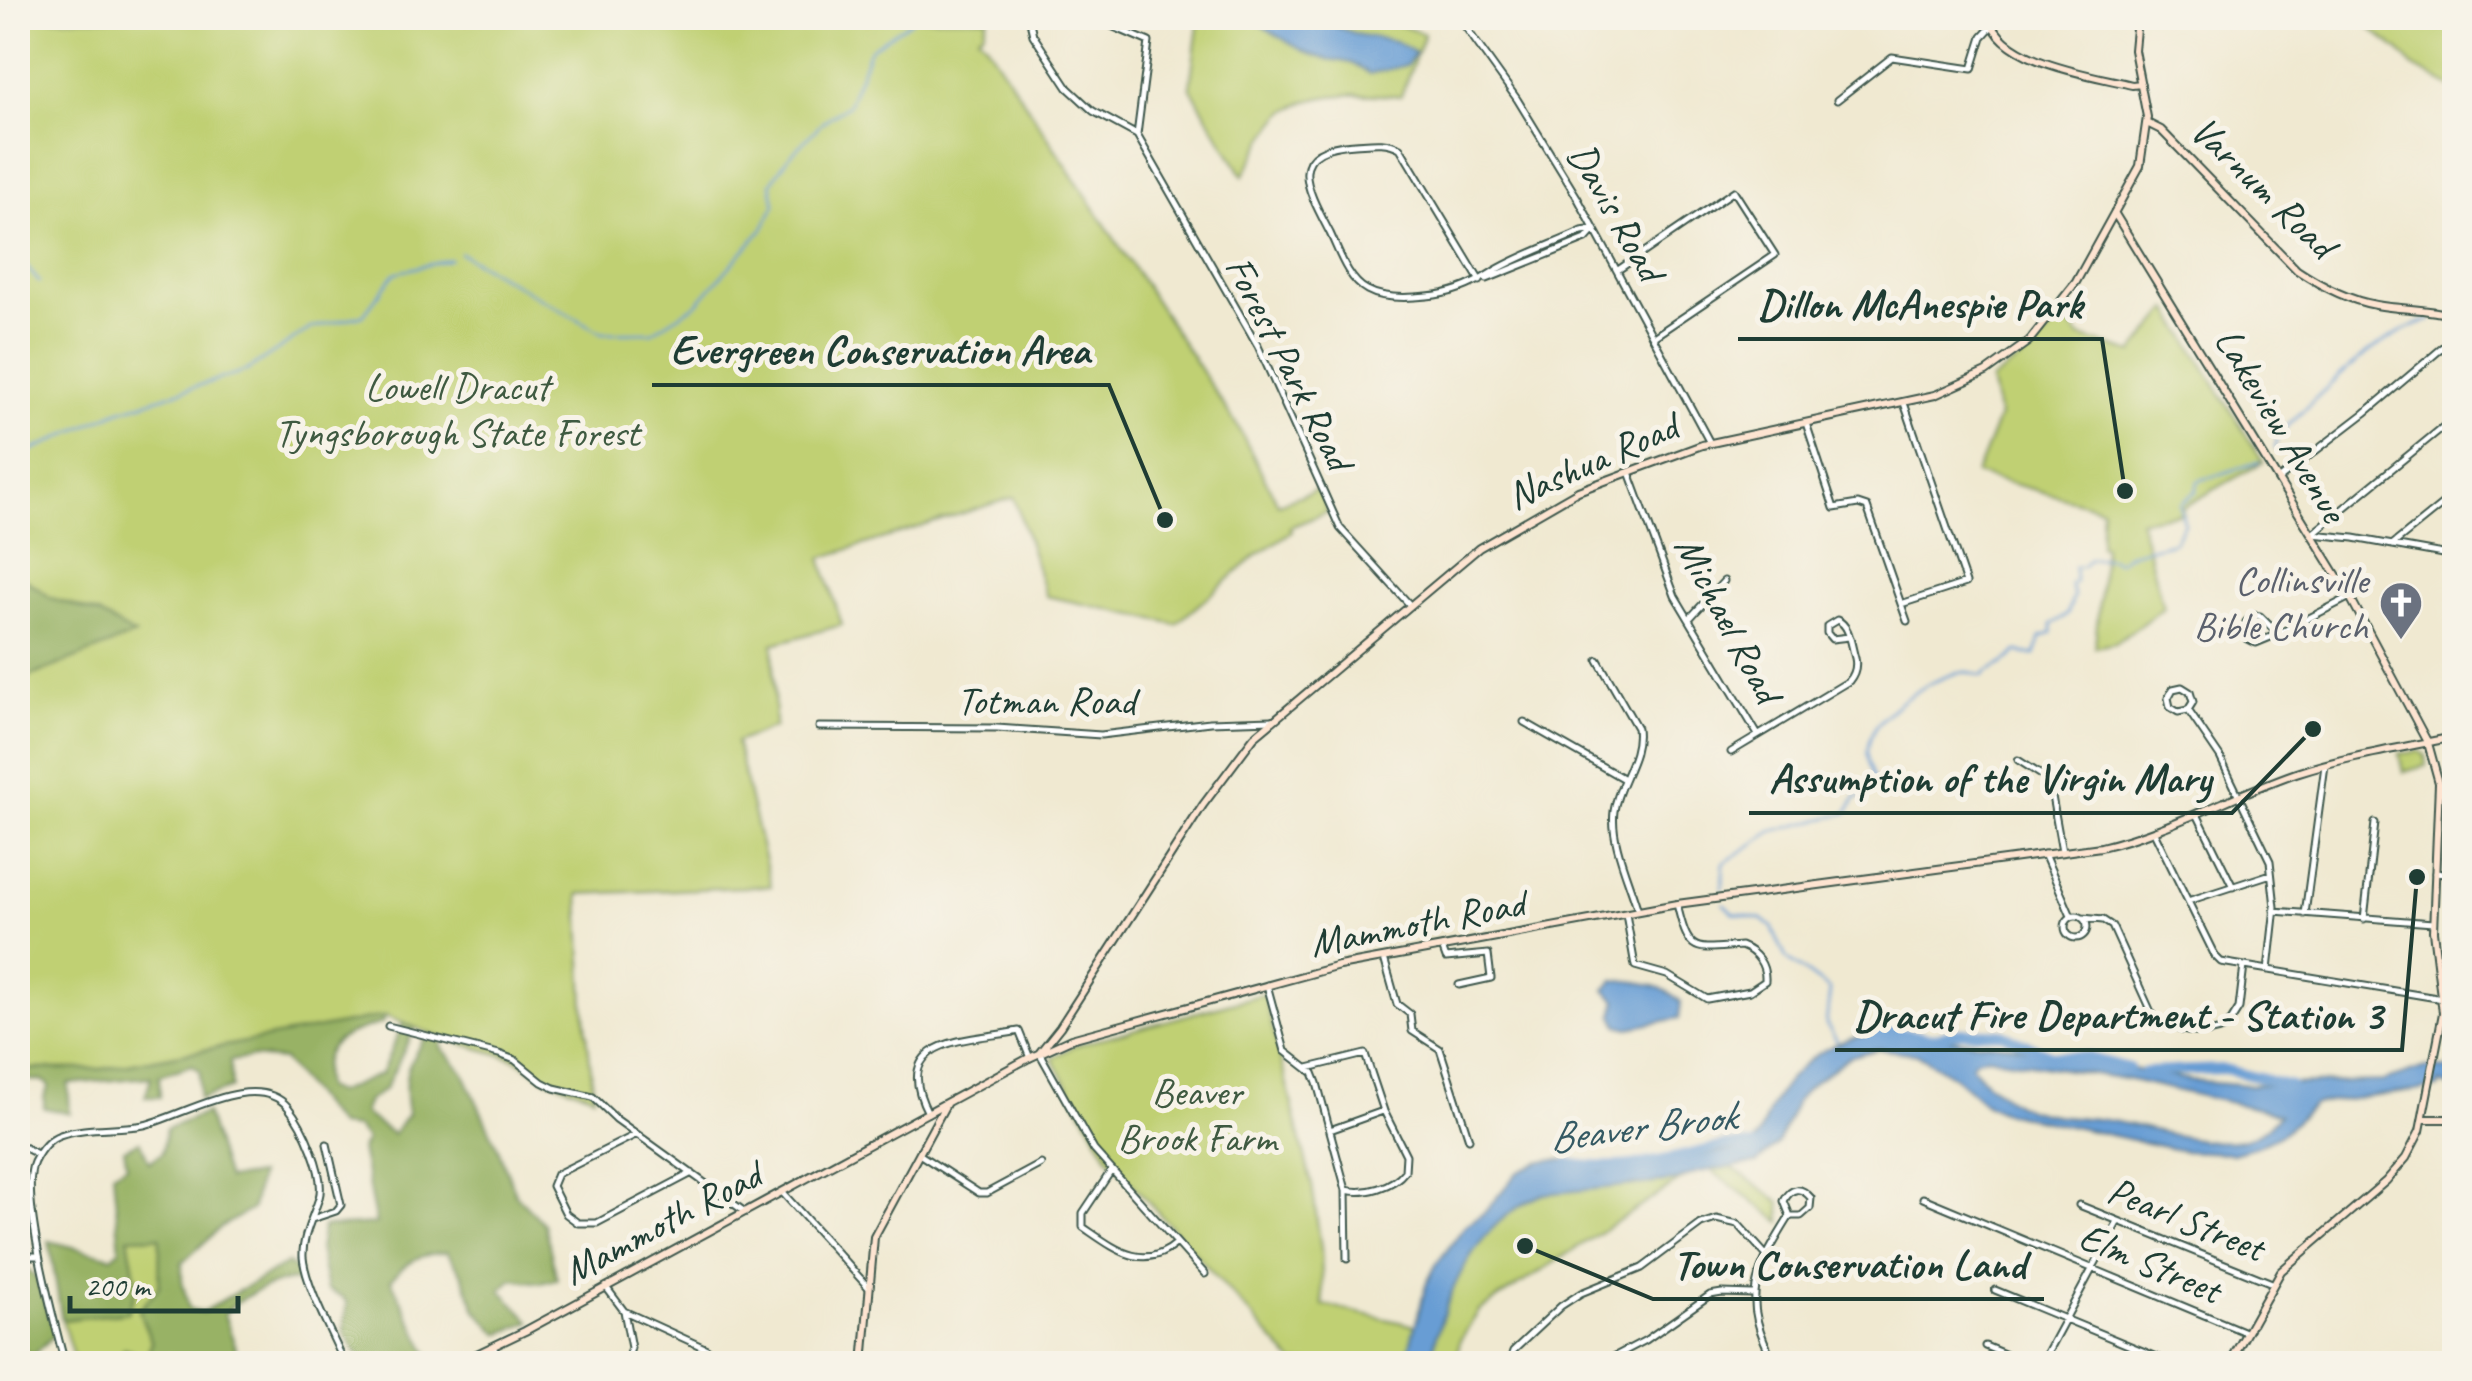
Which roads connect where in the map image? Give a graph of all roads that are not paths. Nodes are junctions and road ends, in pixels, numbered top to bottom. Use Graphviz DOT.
graph roads {
  1 [pos="1029,18"];
  2 [pos="1093,18"];
  3 [pos="1458,18"];
  4 [pos="1959,18"];
  5 [pos="2112,18"];
  6 [pos="2136,21"];
  7 [pos="1991,22"];
  8 [pos="2141,84"];
  9 [pos="1837,100"];
  10 [pos="2147,123"];
  11 [pos="1137,135"];
  12 [pos="2116,214"];
  13 [pos="1594,230"];
  14 [pos="1618,270"];
  15 [pos="1482,280"];
  16 [pos="2454,316"];
  17 [pos="1654,337"];
  18 [pos="2454,338"];
  19 [pos="1904,403"];
  20 [pos="2454,418"];
  21 [pos="1806,423"];
  22 [pos="1710,443"];
  23 [pos="1629,472"];
  24 [pos="2280,479"];
  25 [pos="2454,495"];
  26 [pos="2312,534"];
  27 [pos="2392,545"];
  28 [pos="2454,556"];
  29 [pos="1724,581"];
  30 [pos="2350,597"];
  31 [pos="1409,604"];
  32 [pos="1901,604"];
  33 [pos="1689,620"];
  34 [pos="1907,620"];
  35 [pos="2278,634"];
  36 [pos="1849,638"];
  37 [pos="1598,660"];
  38 [pos="2188,710"];
  39 [pos="1273,720"];
  40 [pos="1524,722"];
  41 [pos="819,727"];
  42 [pos="1758,736"];
  43 [pos="2454,737"];
  44 [pos="2428,742"];
  45 [pos="1731,752"];
  46 [pos="2018,760"];
  47 [pos="2325,766"];
  48 [pos="2454,766"];
  49 [pos="1624,779"];
  50 [pos="2439,794"];
  51 [pos="2238,796"];
  52 [pos="2198,814"];
  53 [pos="2375,823"];
  54 [pos="2154,832"];
  55 [pos="2062,852"];
  56 [pos="2044,854"];
  57 [pos="2435,873"];
  58 [pos="2272,874"];
  59 [pos="2454,875"];
  60 [pos="2232,886"];
  61 [pos="2188,900"];
  62 [pos="1676,904"];
  63 [pos="2274,911"];
  64 [pos="1638,912"];
  65 [pos="1626,914"];
  66 [pos="2305,914"];
  67 [pos="2071,916"];
  68 [pos="2083,918"];
  69 [pos="2364,919"];
  70 [pos="2433,923"];
  71 [pos="1442,947"];
  72 [pos="1384,958"];
  73 [pos="2244,966"];
  74 [pos="2268,970"];
  75 [pos="1268,985"];
  76 [pos="1458,985"];
  77 [pos="2443,1001"];
  78 [pos="2454,1006"];
  79 [pos="388,1026"];
  80 [pos="1040,1052"];
  81 [pos="1030,1058"];
  82 [pos="1308,1068"];
  83 [pos="947,1102"];
  84 [pos="1384,1110"];
  85 [pos="928,1113"];
  86 [pos="2424,1119"];
  87 [pos="2454,1119"];
  88 [pos="915,1120"];
  89 [pos="932,1128"];
  90 [pos="1330,1130"];
  91 [pos="637,1134"];
  92 [pos="1469,1139"];
  93 [pos="18,1144"];
  94 [pos="328,1144"];
  95 [pos="38,1154"];
  96 [pos="919,1154"];
  97 [pos="1040,1164"];
  98 [pos="1112,1171"];
  99 [pos="692,1173"];
  100 [pos="1346,1190"];
  101 [pos="782,1192"];
  102 [pos="1923,1198"];
  103 [pos="2079,1205"];
  104 [pos="745,1212"];
  105 [pos="1790,1216"];
  106 [pos="312,1219"];
  107 [pos="2118,1221"];
  108 [pos="1176,1243"];
  109 [pos="1766,1255"];
  110 [pos="18,1256"];
  111 [pos="40,1256"];
  112 [pos="1348,1259"];
  113 [pos="2092,1269"];
  114 [pos="1205,1274"];
  115 [pos="2272,1283"];
  116 [pos="606,1288"];
  117 [pos="868,1288"];
  118 [pos="1995,1290"];
  119 [pos="1753,1294"];
  120 [pos="624,1311"];
  121 [pos="2065,1319"];
  122 [pos="2245,1332"];
  123 [pos="1985,1346"];
  124 [pos="493,1347"];
  125 [pos="66,1364"];
  126 [pos="345,1364"];
  127 [pos="456,1364"];
  128 [pos="502,1364"];
  129 [pos="626,1364"];
  130 [pos="716,1364"];
  131 [pos="863,1364"];
  132 [pos="1509,1364"];
  133 [pos="1600,1364"];
  134 [pos="1775,1364"];
  135 [pos="2028,1364"];
  136 [pos="2041,1364"];
  137 [pos="2174,1364"];
  138 [pos="2229,1364"];
  1 -- 11 [label="street"];
  2 -- 11 [label="street"];
  3 -- 13 [label="street, Davis Road"];
  4 -- 7 [label="street"];
  5 -- 6 [label="street"];
  6 -- 8 [label="main road, Nashua Road"];
  7 -- 8 [label="main road"];
  7 -- 9 [label="street"];
  8 -- 10 [label="main road, Nashua Road"];
  10 -- 12 [label="main road, Nashua Road"];
  10 -- 16 [label="main road, Varnum Road"];
  11 -- 31 [label="street, Forest Park Road"];
  12 -- 19 [label="main road, Nashua Road"];
  12 -- 24 [label="main road, Lakeview Avenue"];
  13 -- 14 [label="street, Davis Road"];
  13 -- 15 [label="street"];
  14 -- 17 [label="street, Davis Road"];
  14 -- 17 [label="street"];
  15 -- 15 [label="street"];
  17 -- 22 [label="street, Davis Road"];
  18 -- 24 [label="street"];
  19 -- 21 [label="main road, Nashua Road"];
  19 -- 32 [label="street"];
  20 -- 26 [label="street"];
  21 -- 22 [label="main road, Nashua Road"];
  21 -- 32 [label="street"];
  22 -- 23 [label="main road, Nashua Road"];
  23 -- 31 [label="main road, Nashua Road"];
  23 -- 33 [label="street, Michael Road"];
  24 -- 26 [label="main road, Lakeview Avenue"];
  25 -- 27 [label="street"];
  26 -- 27 [label="street"];
  26 -- 30 [label="main road, Lakeview Avenue"];
  27 -- 28 [label="street"];
  29 -- 33 [label="street"];
  30 -- 35 [label="street"];
  30 -- 44 [label="main road, Lakeview Avenue"];
  31 -- 39 [label="main road, Nashua Road"];
  32 -- 34 [label="street"];
  33 -- 42 [label="street, Michael Road"];
  35 -- 35 [label="street"];
  36 -- 36 [label="street"];
  36 -- 42 [label="street"];
  37 -- 49 [label="street"];
  38 -- 38 [label="street"];
  38 -- 51 [label="street"];
  39 -- 41 [label="street, Totman Road"];
  39 -- 80 [label="main road, Nashua Road"];
  40 -- 49 [label="street"];
  42 -- 45 [label="street"];
  43 -- 44 [label="main road, Mammoth Road"];
  44 -- 47 [label="main road, Mammoth Road"];
  44 -- 50 [label="main road, Lakeview Avenue"];
  46 -- 55 [label="street"];
  47 -- 51 [label="main road, Mammoth Road"];
  47 -- 66 [label="street"];
  48 -- 50 [label="main road"];
  49 -- 64 [label="street"];
  50 -- 57 [label="main road, Lakeview Avenue"];
  51 -- 52 [label="main road, Mammoth Road"];
  51 -- 58 [label="street"];
  52 -- 54 [label="main road, Mammoth Road"];
  52 -- 60 [label="street"];
  53 -- 69 [label="street"];
  54 -- 55 [label="main road, Mammoth Road"];
  54 -- 61 [label="street"];
  55 -- 56 [label="main road, Mammoth Road"];
  56 -- 62 [label="main road, Mammoth Road"];
  56 -- 67 [label="street"];
  57 -- 59 [label="street"];
  57 -- 70 [label="main road, Lakeview Avenue"];
  58 -- 60 [label="street"];
  58 -- 63 [label="street"];
  60 -- 61 [label="street"];
  61 -- 73 [label="street"];
  62 -- 64 [label="main road, Mammoth Road"];
  62 -- 65 [label="street"];
  63 -- 66 [label="street"];
  63 -- 74 [label="street"];
  64 -- 65 [label="main road, Mammoth Road"];
  65 -- 71 [label="main road, Mammoth Road"];
  66 -- 69 [label="street"];
  67 -- 68 [label="street"];
  67 -- 68 [label="street"];
  68 -- 73 [label="street"];
  69 -- 70 [label="street"];
  70 -- 77 [label="main road, Lakeview Avenue"];
  71 -- 72 [label="main road, Mammoth Road"];
  71 -- 76 [label="street"];
  72 -- 75 [label="main road, Mammoth Road"];
  72 -- 92 [label="street"];
  73 -- 74 [label="street"];
  74 -- 77 [label="street"];
  75 -- 80 [label="main road, Mammoth Road"];
  75 -- 82 [label="street"];
  77 -- 78 [label="street"];
  77 -- 86 [label="main road, Lakeview Avenue"];
  79 -- 91 [label="street"];
  80 -- 81 [label="main road, Mammoth Road"];
  80 -- 98 [label="street"];
  81 -- 83 [label="main road, Mammoth Road"];
  81 -- 85 [label="street"];
  82 -- 84 [label="street"];
  82 -- 90 [label="street"];
  83 -- 85 [label="main road, Mammoth Road"];
  83 -- 89 [label="main road"];
  84 -- 90 [label="street"];
  84 -- 100 [label="street"];
  85 -- 88 [label="main road, Mammoth Road"];
  86 -- 87 [label="main road"];
  86 -- 115 [label="main road, Lakeview Avenue"];
  88 -- 89 [label="main road"];
  88 -- 101 [label="main road, Mammoth Road"];
  89 -- 96 [label="main road"];
  90 -- 100 [label="street"];
  91 -- 99 [label="street"];
  91 -- 99 [label="street"];
  93 -- 95 [label="street"];
  94 -- 106 [label="street"];
  95 -- 106 [label="street"];
  95 -- 111 [label="street"];
  96 -- 97 [label="street"];
  96 -- 117 [label="main road"];
  98 -- 108 [label="street"];
  98 -- 108 [label="street"];
  99 -- 104 [label="street"];
  100 -- 112 [label="street"];
  101 -- 104 [label="main road, Mammoth Road"];
  101 -- 117 [label="street"];
  102 -- 113 [label="street, Elm Street"];
  103 -- 107 [label="street, Pearl Street"];
  104 -- 116 [label="main road, Mammoth Road"];
  105 -- 105 [label="street"];
  105 -- 109 [label="street"];
  106 -- 126 [label="street"];
  107 -- 113 [label="street"];
  107 -- 115 [label="street, Pearl Street"];
  108 -- 114 [label="street"];
  109 -- 119 [label="street"];
  109 -- 132 [label="street"];
  110 -- 111 [label="street"];
  111 -- 125 [label="street"];
  113 -- 121 [label="street"];
  113 -- 122 [label="street, Elm Street"];
  115 -- 122 [label="main road, Lakeview Avenue"];
  116 -- 120 [label="street"];
  116 -- 124 [label="main road, Mammoth Road"];
  117 -- 131 [label="main road"];
  118 -- 121 [label="street"];
  119 -- 133 [label="street"];
  119 -- 134 [label="street"];
  120 -- 129 [label="street"];
  120 -- 130 [label="street"];
  121 -- 136 [label="street"];
  121 -- 137 [label="street"];
  122 -- 138 [label="main road, Lakeview Avenue"];
  123 -- 135 [label="street"];
  124 -- 127 [label="main road, Mammoth Road"];
  124 -- 128 [label="street"];
}
